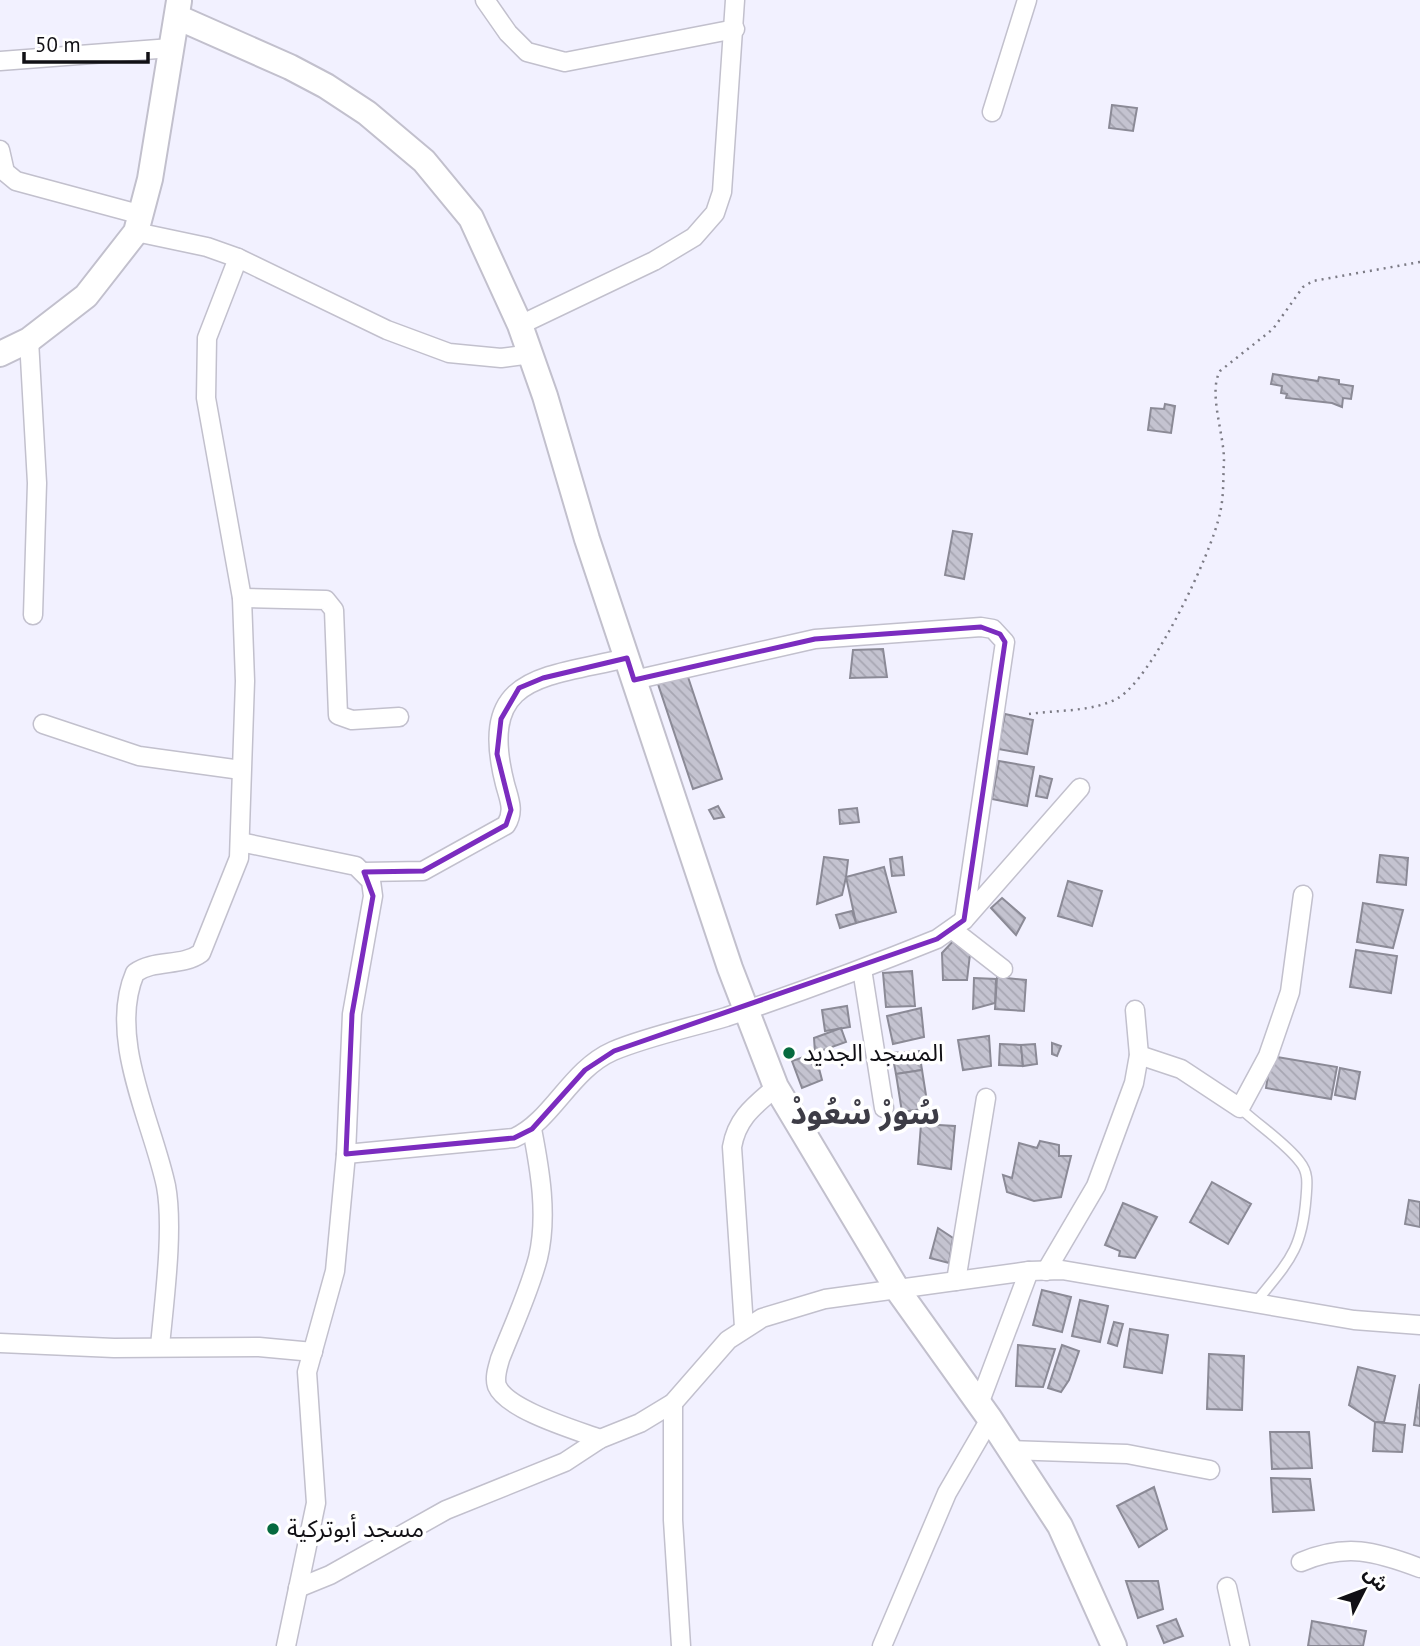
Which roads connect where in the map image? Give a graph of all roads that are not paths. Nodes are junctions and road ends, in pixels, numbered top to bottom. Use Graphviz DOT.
graph roads {
  1 [pos="485,0"];
  2 [pos="735,0"];
  3 [pos="1027,0"];
  4 [pos="178,8"];
  5 [pos="735,29"];
  6 [pos="170,48"];
  7 [pos="0,61"];
  8 [pos="992,112"];
  9 [pos="0,150"];
  10 [pos="139,224"];
  11 [pos="238,258"];
  12 [pos="520,325"];
  13 [pos="29,340"];
  14 [pos="0,354"];
  15 [pos="531,354"];
  16 [pos="242,598"];
  17 [pos="33,615"];
  18 [pos="631,669"];
  19 [pos="399,717"];
  20 [pos="43,724"];
  21 [pos="241,771"];
  22 [pos="1080,788"];
  23 [pos="240,842"];
  24 [pos="364,872"];
  25 [pos="1303,895"];
  26 [pos="959,925"];
  27 [pos="862,969"];
  28 [pos="1003,969"];
  29 [pos="745,1010"];
  30 [pos="1135,1010"];
  31 [pos="1139,1055"];
  32 [pos="776,1087"];
  33 [pos="986,1098"];
  34 [pos="884,1108"];
  35 [pos="1240,1108"];
  36 [pos="532,1129"];
  37 [pos="346,1154"];
  38 [pos="1038,1271"];
  39 [pos="956,1281"];
  40 [pos="897,1289"];
  41 [pos="1256,1302"];
  42 [pos="1420,1324"];
  43 [pos="744,1327"];
  44 [pos="0,1343"];
  45 [pos="160,1346"];
  46 [pos="313,1352"];
  47 [pos="673,1402"];
  48 [pos="984,1412"];
  49 [pos="600,1439"];
  50 [pos="1009,1450"];
  51 [pos="1210,1470"];
  52 [pos="1301,1562"];
  53 [pos="1420,1568"];
  54 [pos="1227,1587"];
  55 [pos="298,1588"];
  56 [pos="286,1646"];
  57 [pos="681,1646"];
  58 [pos="882,1646"];
  59 [pos="1114,1646"];
  60 [pos="1240,1646"];
  1 -- 5 [label="street"];
  2 -- 5 [label="street"];
  3 -- 8 [label="street"];
  4 -- 6 [label="street"];
  4 -- 12 [label="street"];
  5 -- 12 [label="street"];
  6 -- 7 [label="street"];
  6 -- 10 [label="street"];
  9 -- 10 [label="street"];
  10 -- 11 [label="street"];
  10 -- 13 [label="street"];
  11 -- 15 [label="street"];
  11 -- 16 [label="street"];
  12 -- 15 [label="street"];
  13 -- 14 [label="street"];
  13 -- 17 [label="street"];
  15 -- 18 [label="street"];
  16 -- 19 [label="street"];
  16 -- 21 [label="street"];
  18 -- 24 [label="street"];
  18 -- 26 [label="street"];
  18 -- 29 [label="street"];
  20 -- 21 [label="street"];
  21 -- 23 [label="street"];
  22 -- 26 [label="street"];
  23 -- 24 [label="street"];
  23 -- 45 [label="street"];
  24 -- 37 [label="street"];
  25 -- 35 [label="street"];
  26 -- 27 [label="street"];
  26 -- 28 [label="street"];
  27 -- 29 [label="street"];
  27 -- 34 [label="street"];
  29 -- 32 [label="street"];
  29 -- 36 [label="street"];
  30 -- 31 [label="street"];
  31 -- 35 [label="street"];
  31 -- 38 [label="street"];
  32 -- 40 [label="street"];
  32 -- 43 [label="street"];
  33 -- 39 [label="street"];
  35 -- 41 [label="lane"];
  36 -- 37 [label="street"];
  36 -- 49 [label="street"];
  37 -- 46 [label="street"];
  38 -- 39 [label="street"];
  38 -- 41 [label="street"];
  38 -- 48 [label="street"];
  39 -- 40 [label="street"];
  40 -- 43 [label="street"];
  40 -- 48 [label="street"];
  41 -- 42 [label="street"];
  43 -- 47 [label="street"];
  44 -- 45 [label="street"];
  45 -- 46 [label="street"];
  46 -- 55 [label="street"];
  47 -- 49 [label="street"];
  47 -- 57 [label="street"];
  48 -- 50 [label="street"];
  48 -- 58 [label="street"];
  49 -- 55 [label="street"];
  50 -- 51 [label="street"];
  50 -- 59 [label="street"];
  52 -- 53 [label="street"];
  54 -- 60 [label="street"];
  55 -- 56 [label="street"];
}
